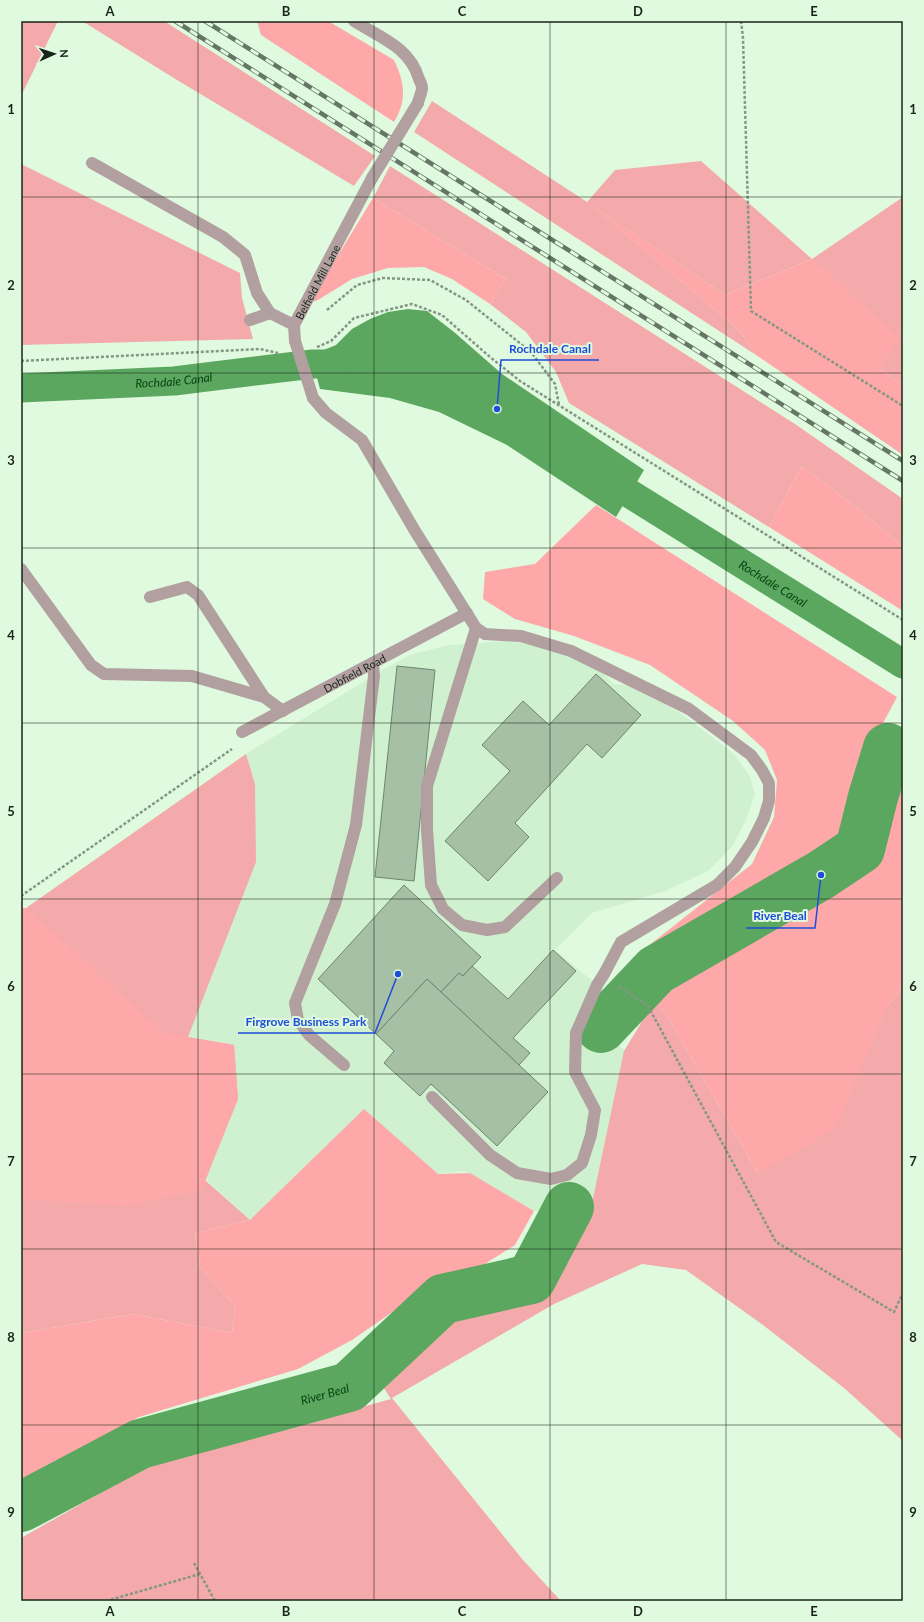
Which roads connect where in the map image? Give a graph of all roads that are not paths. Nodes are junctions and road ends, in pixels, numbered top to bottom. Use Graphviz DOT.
graph roads {
  1 [pos="354,21"];
  2 [pos="92,163"];
  3 [pos="270,313"];
  4 [pos="250,320"];
  5 [pos="297,320"];
  6 [pos="21,569"];
  7 [pos="150,597"];
  8 [pos="467,613"];
  9 [pos="476,628"];
  10 [pos="373,663"];
  11 [pos="264,697"];
  12 [pos="283,711"];
  13 [pos="242,732"];
  14 [pos="558,878"];
  15 [pos="344,1065"];
  16 [pos="432,1097"];
  1 -- 5 [label="street, Belfield Mill Lane, bridge"];
  2 -- 3 [label="street"];
  3 -- 4 [label="street"];
  3 -- 5 [label="street"];
  5 -- 8 [label="street, Belfield Mill Lane, bridge"];
  6 -- 11 [label="street"];
  7 -- 11 [label="street"];
  8 -- 9 [label="street, Belfield Mill Lane"];
  8 -- 10 [label="street, Dobfield Road"];
  9 -- 14 [label="street"];
  9 -- 16 [label="street"];
  10 -- 12 [label="street, Dobfield Road"];
  10 -- 15 [label="street"];
  11 -- 12 [label="street"];
  12 -- 13 [label="street, Dobfield Road"];
}
